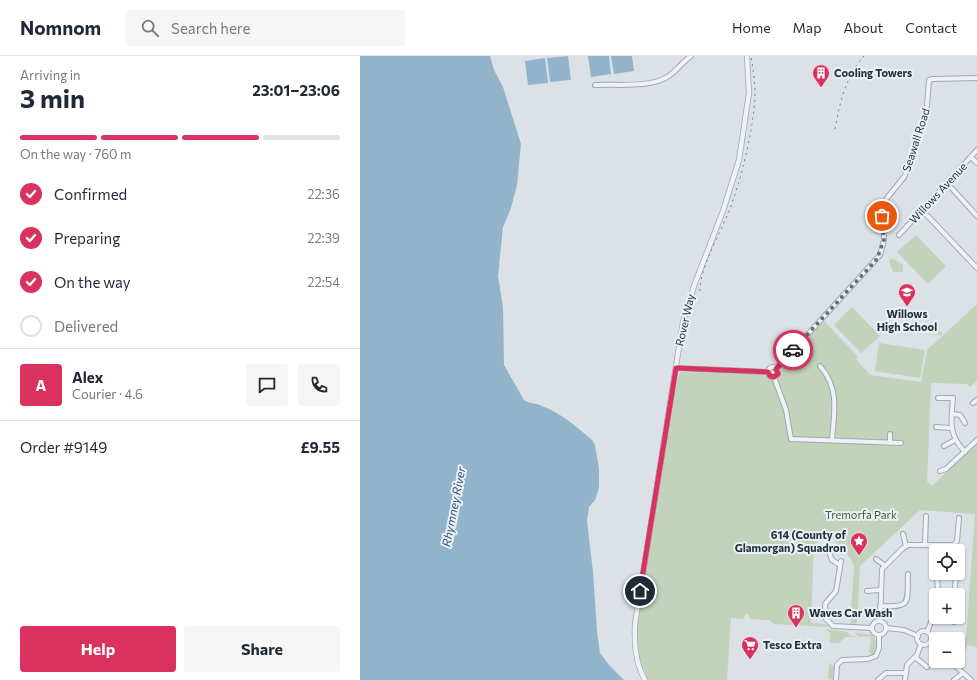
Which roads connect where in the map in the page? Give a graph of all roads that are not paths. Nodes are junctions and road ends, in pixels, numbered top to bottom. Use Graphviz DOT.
graph roads {
  1 [pos="690,56"];
  2 [pos="746,58"];
  3 [pos="977,78"];
  4 [pos="595,85"];
  5 [pos="977,150"];
  6 [pos="971,157"];
  7 [pos="977,163"];
  8 [pos="947,183"];
  9 [pos="922,210"];
  10 [pos="977,216"];
  11 [pos="899,235"];
  12 [pos="977,268"];
  13 [pos="820,366"];
  14 [pos="676,368"];
  15 [pos="776,369"];
  16 [pos="768,372"];
  17 [pos="774,377"];
  18 [pos="938,398"];
  19 [pos="977,400"];
  20 [pos="973,403"];
  21 [pos="952,414"];
  22 [pos="965,423"];
  23 [pos="936,427"];
  24 [pos="951,428"];
  25 [pos="890,434"];
  26 [pos="832,440"];
  27 [pos="955,440"];
  28 [pos="977,440"];
  29 [pos="890,442"];
  30 [pos="901,443"];
  31 [pos="944,446"];
  32 [pos="965,452"];
  33 [pos="940,471"];
  34 [pos="926,515"];
  35 [pos="959,518"];
  36 [pos="903,534"];
  37 [pos="955,544"];
  38 [pos="925,545"];
  39 [pos="906,546"];
  40 [pos="929,546"];
  41 [pos="829,552"];
  42 [pos="876,560"];
  43 [pos="884,565"];
  44 [pos="908,574"];
  45 [pos="957,580"];
  46 [pos="955,587"];
  47 [pos="880,590"];
  48 [pos="866,591"];
  49 [pos="880,606"];
  50 [pos="880,621"];
  51 [pos="930,624"];
  52 [pos="872,628"];
  53 [pos="886,628"];
  54 [pos="927,632"];
  55 [pos="879,635"];
  56 [pos="918,636"];
  57 [pos="929,643"];
  58 [pos="921,644"];
  59 [pos="915,657"];
  60 [pos="927,667"];
  61 [pos="958,668"];
  62 [pos="963,673"];
  63 [pos="905,674"];
  64 [pos="645,680"];
  65 [pos="836,680"];
  66 [pos="878,680"];
  67 [pos="905,680"];
  68 [pos="954,680"];
  69 [pos="971,680"];
  1 -- 4 [label="street"];
  2 -- 14 [label="street, Rover Way"];
  3 -- 15 [label="street, Seawall Road"];
  5 -- 6 [label="street, Willows Avenue"];
  6 -- 7 [label="street"];
  6 -- 8 [label="street, Willows Avenue"];
  8 -- 9 [label="street, Willows Avenue"];
  8 -- 10 [label="street"];
  9 -- 11 [label="street, Willows Avenue"];
  9 -- 12 [label="street"];
  13 -- 26 [label="street"];
  14 -- 16 [label="street"];
  14 -- 64 [label="street, Rover Way"];
  15 -- 16 [label="street"];
  15 -- 17 [label="street"];
  16 -- 17 [label="street"];
  17 -- 26 [label="street"];
  18 -- 21 [label="street"];
  19 -- 20 [label="street"];
  21 -- 22 [label="street"];
  21 -- 24 [label="street"];
  23 -- 24 [label="street"];
  24 -- 27 [label="street"];
  25 -- 29 [label="street"];
  26 -- 29 [label="street"];
  27 -- 31 [label="street"];
  27 -- 32 [label="street"];
  28 -- 32 [label="street"];
  29 -- 30 [label="street"];
  32 -- 33 [label="street"];
  34 -- 38 [label="street"];
  35 -- 37 [label="street"];
  36 -- 39 [label="street"];
  38 -- 39 [label="street"];
  38 -- 40 [label="street"];
  39 -- 43 [label="street"];
  41 -- 52 [label="street"];
  42 -- 43 [label="street"];
  43 -- 47 [label="street"];
  44 -- 49 [label="street"];
  45 -- 46 [label="street"];
  47 -- 48 [label="street"];
  47 -- 49 [label="street"];
  49 -- 50 [label="street"];
  50 -- 52 [label="street"];
  50 -- 53 [label="street"];
  51 -- 54 [label="street"];
  52 -- 55 [label="street"];
  53 -- 55 [label="street"];
  53 -- 56 [label="street"];
  54 -- 56 [label="street"];
  55 -- 65 [label="street"];
  56 -- 58 [label="street"];
  57 -- 58 [label="street"];
  58 -- 59 [label="street"];
  59 -- 60 [label="street"];
  59 -- 63 [label="street"];
  61 -- 62 [label="street"];
  62 -- 68 [label="street"];
  62 -- 69 [label="street"];
  63 -- 66 [label="street"];
  63 -- 67 [label="street"];
}
